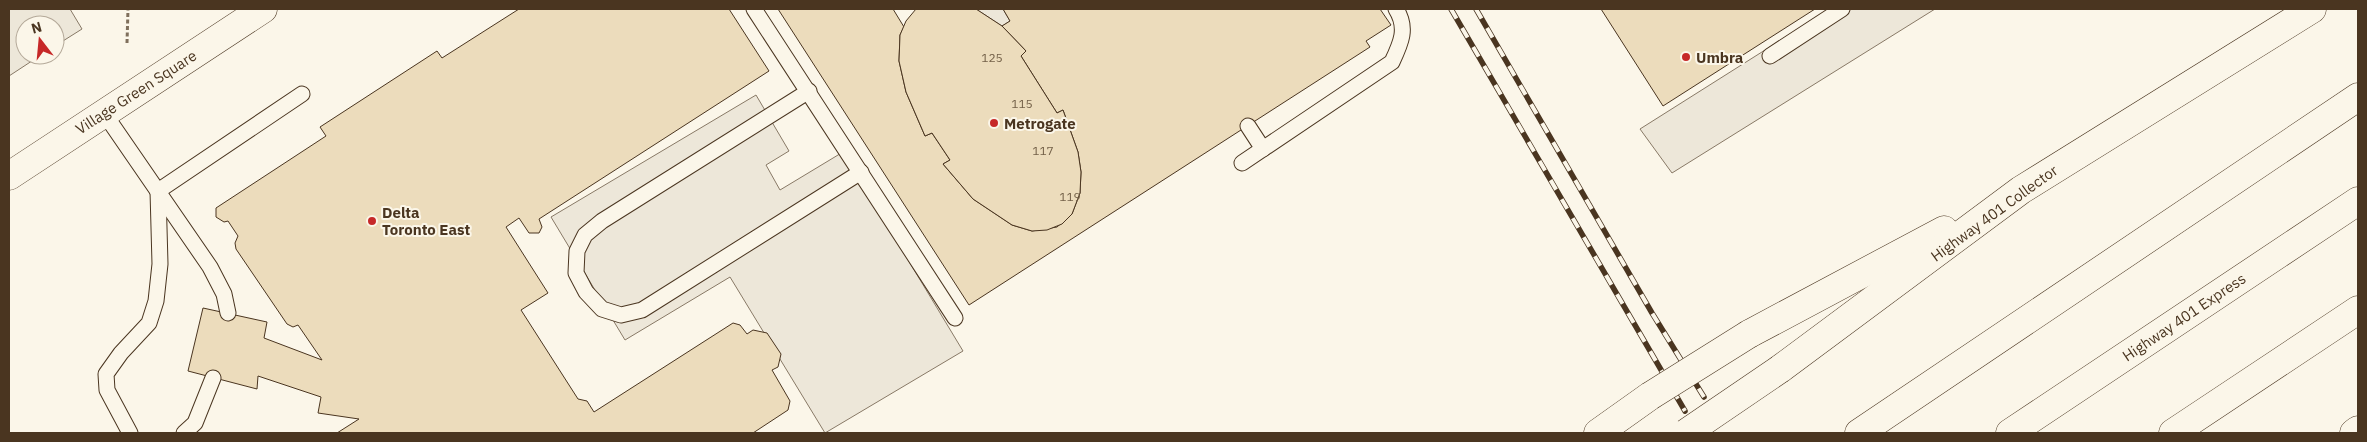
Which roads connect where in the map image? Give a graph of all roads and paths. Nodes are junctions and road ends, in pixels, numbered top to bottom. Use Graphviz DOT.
graph roads {
  1 [pos="128,9"];
  2 [pos="263,9"];
  3 [pos="754,9"];
  4 [pos="1396,9"];
  5 [pos="1842,9"];
  6 [pos="2312,9"];
  7 [pos="127,43"];
  8 [pos="1770,56"];
  9 [pos="809,91"];
  10 [pos="302,94"];
  11 [pos="2358,97"];
  12 [pos="104,113"];
  13 [pos="1248,126"];
  14 [pos="1263,149"];
  15 [pos="1242,163"];
  16 [pos="861,172"];
  17 [pos="9,176"];
  18 [pos="2020,190"];
  19 [pos="158,191"];
  20 [pos="2358,201"];
  21 [pos="2358,310"];
  22 [pos="228,314"];
  23 [pos="955,318"];
  24 [pos="213,378"];
  25 [pos="2358,430"];
  26 [pos="130,433"];
  27 [pos="184,433"];
  28 [pos="1598,433"];
  29 [pos="1686,433"];
  30 [pos="1859,433"];
  31 [pos="2010,433"];
  32 [pos="2173,433"];
  33 [pos="2354,433"];
  1 -- 7 [label="path"];
  2 -- 12 [label="main road, Village Green Square"];
  3 -- 9 [label="lane"];
  4 -- 14 [label="lane"];
  5 -- 8 [label="lane"];
  6 -- 18 [label="main road, Highway 401 Collector"];
  9 -- 16 [label="lane"];
  9 -- 16 [label="lane"];
  10 -- 19 [label="lane"];
  11 -- 30 [label="main road"];
  12 -- 17 [label="main road, Village Green Square"];
  12 -- 19 [label="lane"];
  13 -- 14 [label="lane"];
  14 -- 15 [label="lane"];
  16 -- 23 [label="lane"];
  18 -- 28 [label="main road, bridge"];
  18 -- 29 [label="main road, Highway 401 Collector, bridge"];
  19 -- 22 [label="lane"];
  19 -- 26 [label="lane"];
  20 -- 31 [label="main road, Highway 401 Express"];
  21 -- 32 [label="main road"];
  24 -- 27 [label="lane"];
  25 -- 33 [label="main road"];
}
